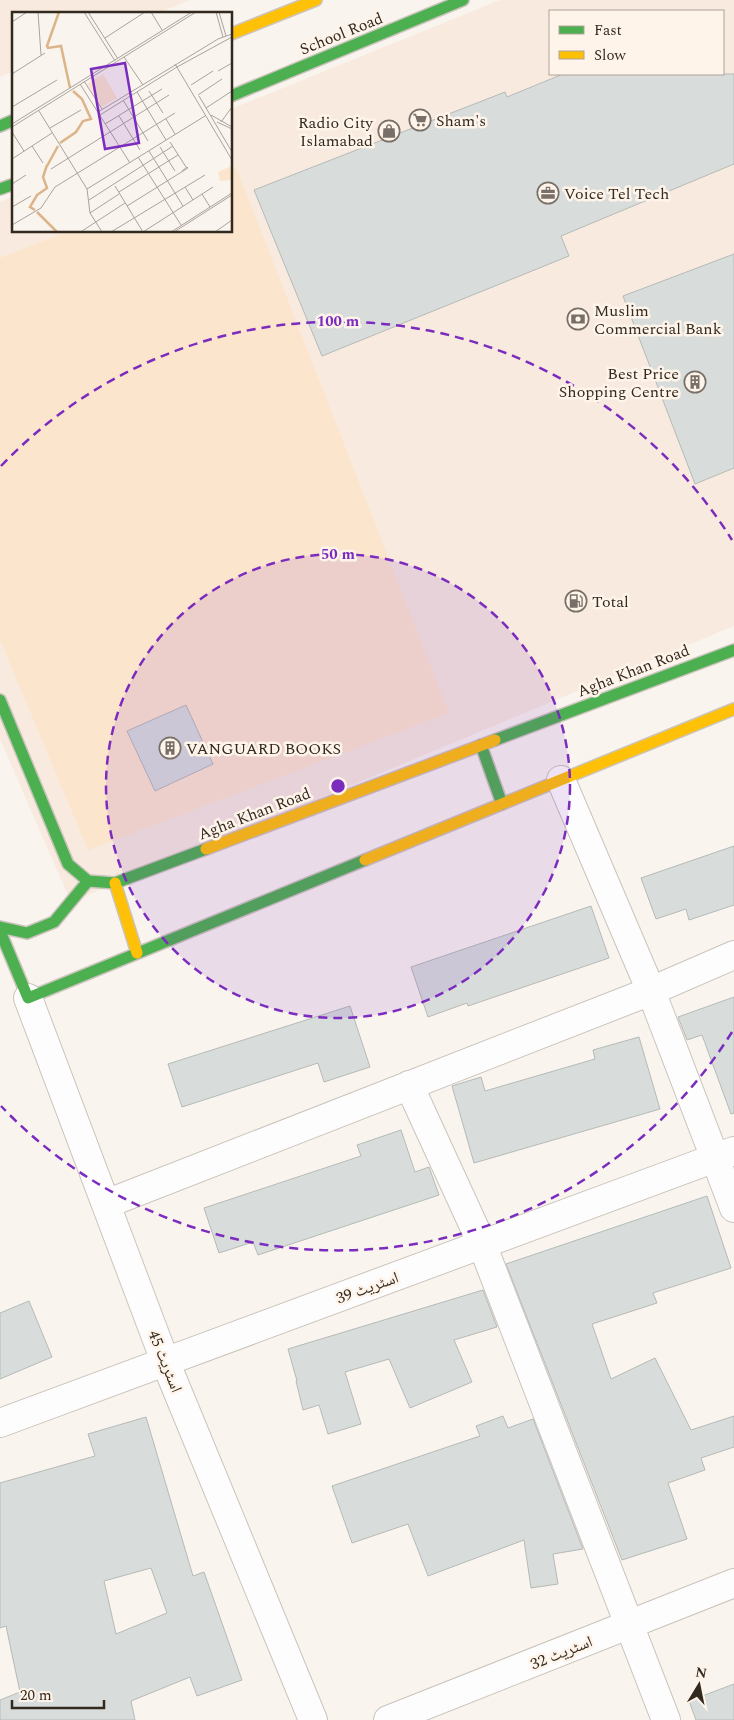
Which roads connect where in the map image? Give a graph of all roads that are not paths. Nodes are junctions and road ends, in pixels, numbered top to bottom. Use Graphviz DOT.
graph roads {
  1 [pos="316,0"];
  2 [pos="463,0"];
  3 [pos="232,34"];
  4 [pos="232,96"];
  5 [pos="12,121"];
  6 [pos="0,126"];
  7 [pos="12,185"];
  8 [pos="0,189"];
  9 [pos="734,650"];
  10 [pos="0,700"];
  11 [pos="734,709"];
  12 [pos="480,745"];
  13 [pos="562,780"];
  14 [pos="502,804"];
  15 [pos="88,881"];
  16 [pos="115,883"];
  17 [pos="0,929"];
  18 [pos="137,953"];
  19 [pos="734,955"];
  20 [pos="651,991"];
  21 [pos="28,998"];
  22 [pos="409,1085"];
  23 [pos="724,1155"];
  24 [pos="106,1204"];
  25 [pos="734,1208"];
  26 [pos="482,1244"];
  27 [pos="166,1361"];
  28 [pos="0,1423"];
  29 [pos="734,1583"];
  30 [pos="629,1624"];
  31 [pos="313,1720"];
  32 [pos="388,1720"];
  33 [pos="666,1720"];
  1 -- 3 [label="street"];
  2 -- 4 [label="street, School Road"];
  5 -- 6 [label="street"];
  7 -- 8 [label="street"];
  9 -- 12 [label="street, Agha Khan Road"];
  10 -- 15 [label="street"];
  11 -- 13 [label="street"];
  12 -- 14 [label="street"];
  12 -- 16 [label="street, Agha Khan Road"];
  13 -- 14 [label="street"];
  13 -- 20 [label="street"];
  14 -- 18 [label="street"];
  15 -- 16 [label="street, Agha Khan Road"];
  15 -- 17 [label="street"];
  16 -- 18 [label="street"];
  17 -- 21 [label="street"];
  18 -- 21 [label="street"];
  19 -- 20 [label="street"];
  20 -- 22 [label="street"];
  20 -- 23 [label="street"];
  21 -- 24 [label="street, اسٹریٹ 45"];
  22 -- 24 [label="street"];
  22 -- 26 [label="street"];
  23 -- 25 [label="street"];
  23 -- 26 [label="street, اسٹریٹ 39"];
  24 -- 27 [label="street, اسٹریٹ 45"];
  26 -- 27 [label="street, اسٹریٹ 39"];
  26 -- 30 [label="street"];
  27 -- 28 [label="street, اسٹریٹ 39"];
  27 -- 31 [label="street, اسٹریٹ 45"];
  29 -- 30 [label="street, اسٹریٹ 32"];
  30 -- 32 [label="street, اسٹریٹ 32"];
  30 -- 33 [label="street"];
}
